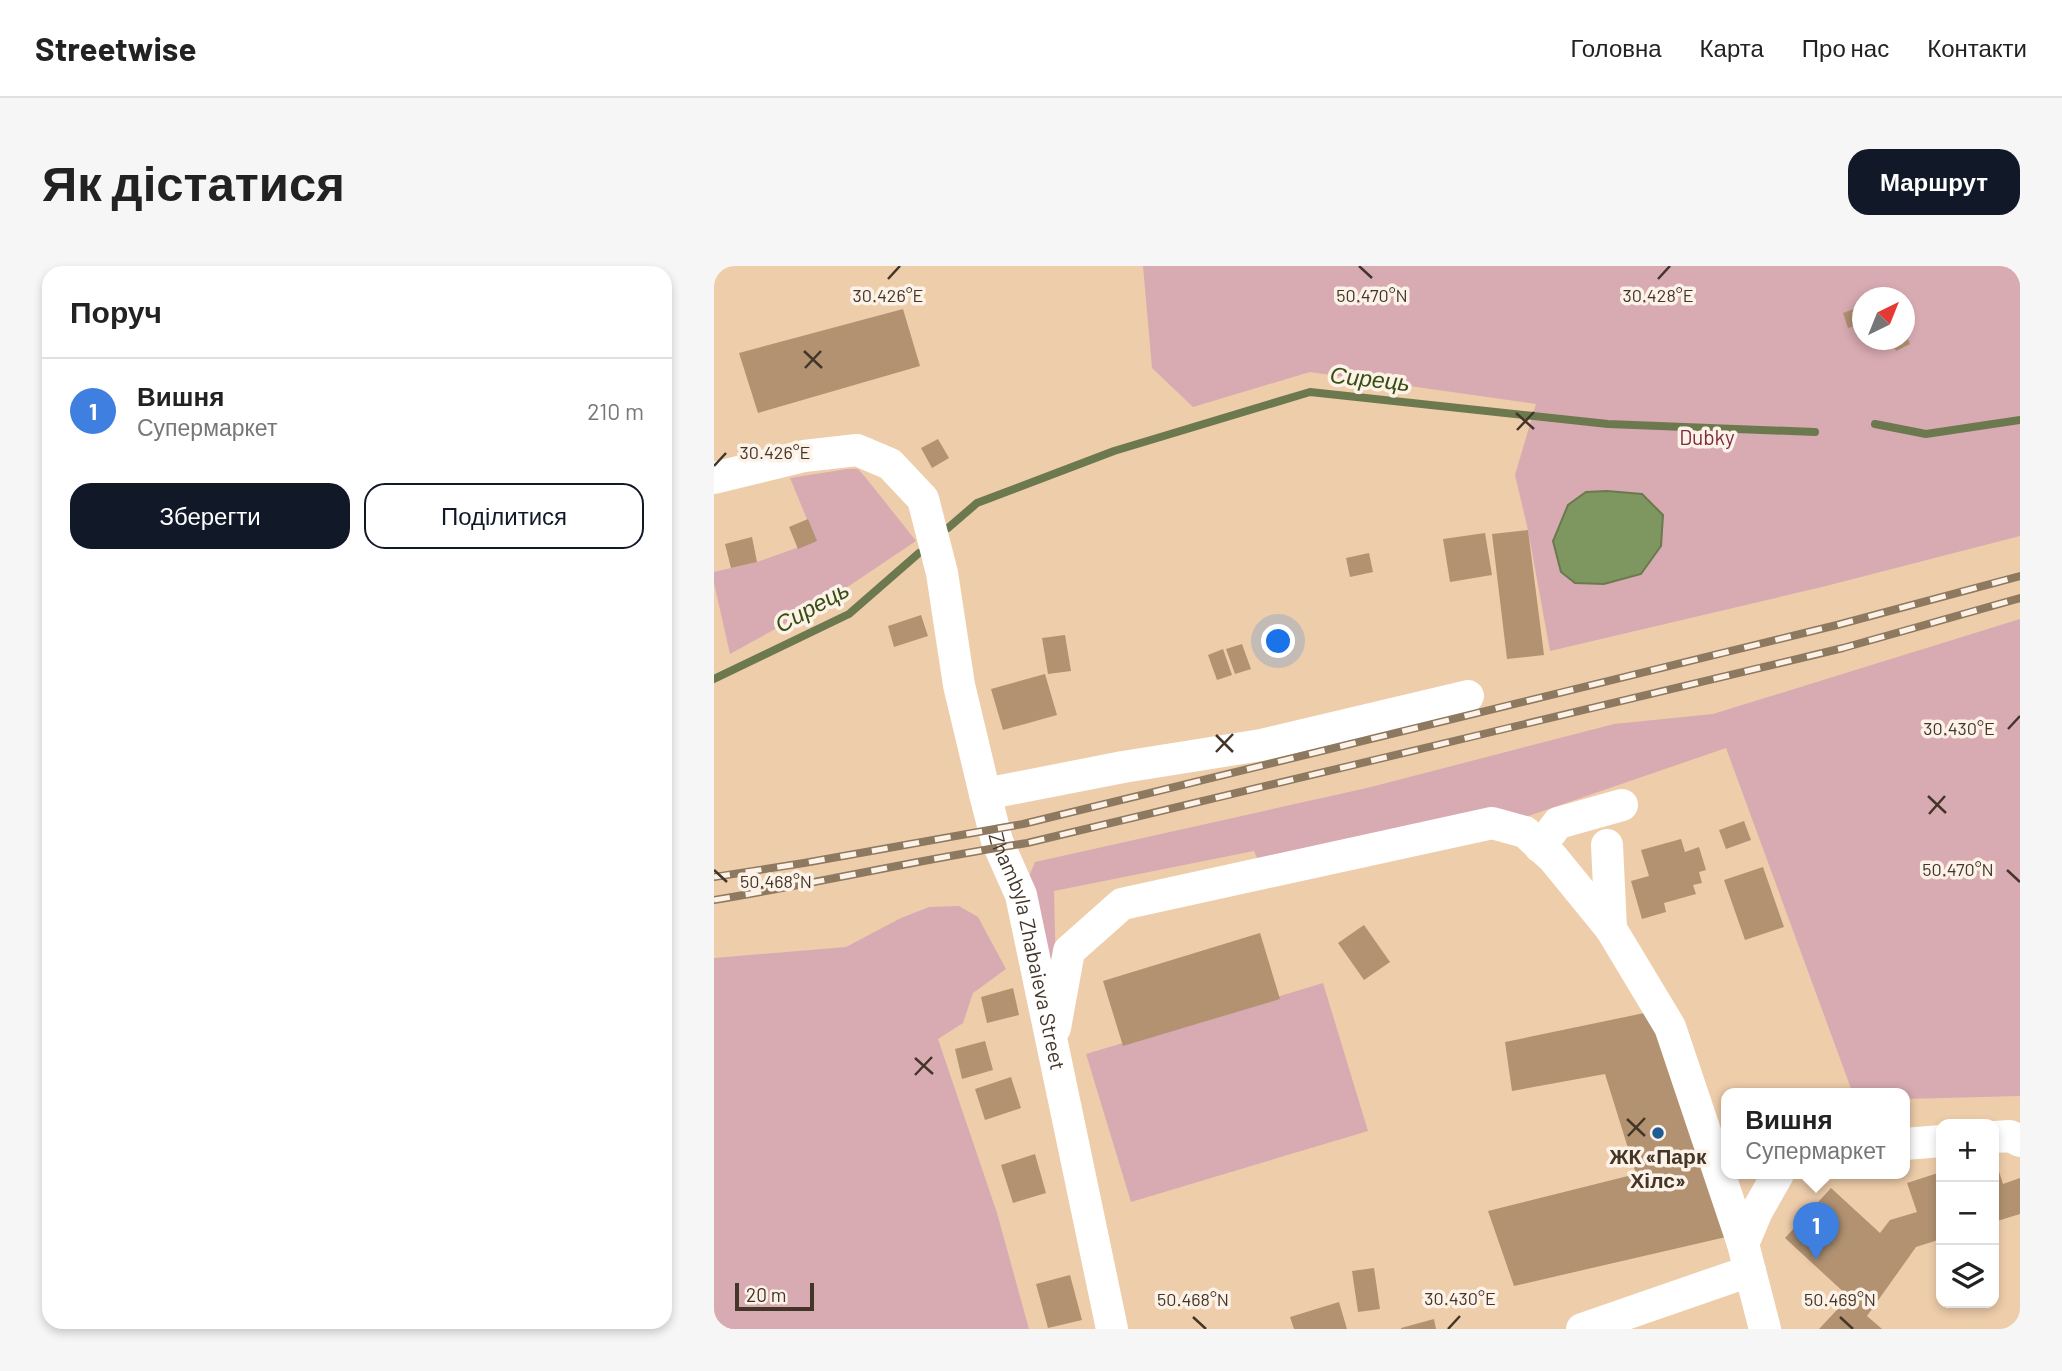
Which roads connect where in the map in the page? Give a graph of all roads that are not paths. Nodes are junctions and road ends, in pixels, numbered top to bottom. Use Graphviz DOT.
graph roads {
  1 [pos="714,478"];
  2 [pos="1468,696"];
  3 [pos="985,794"];
  4 [pos="1622,805"];
  5 [pos="1606,845"];
  6 [pos="1540,846"];
  7 [pos="1611,929"];
  8 [pos="1053,1043"];
  9 [pos="1999,1137"];
  10 [pos="1936,1141"];
  11 [pos="2020,1141"];
  12 [pos="1910,1144"];
  13 [pos="1775,1179"];
  14 [pos="1746,1257"];
  15 [pos="1112,1329"];
  16 [pos="1581,1329"];
  17 [pos="1765,1329"];
  1 -- 3 [label="street, Zhambyla Zhabaieva Street"];
  2 -- 3 [label="street"];
  3 -- 8 [label="street, Zhambyla Zhabaieva Street"];
  4 -- 6 [label="street"];
  5 -- 7 [label="street"];
  6 -- 7 [label="street"];
  6 -- 8 [label="street"];
  7 -- 14 [label="street"];
  8 -- 15 [label="street, Zhambyla Zhabaieva Street"];
  9 -- 11 [label="street"];
  10 -- 12 [label="street"];
  13 -- 14 [label="street"];
  14 -- 16 [label="street"];
  14 -- 17 [label="street"];
}
